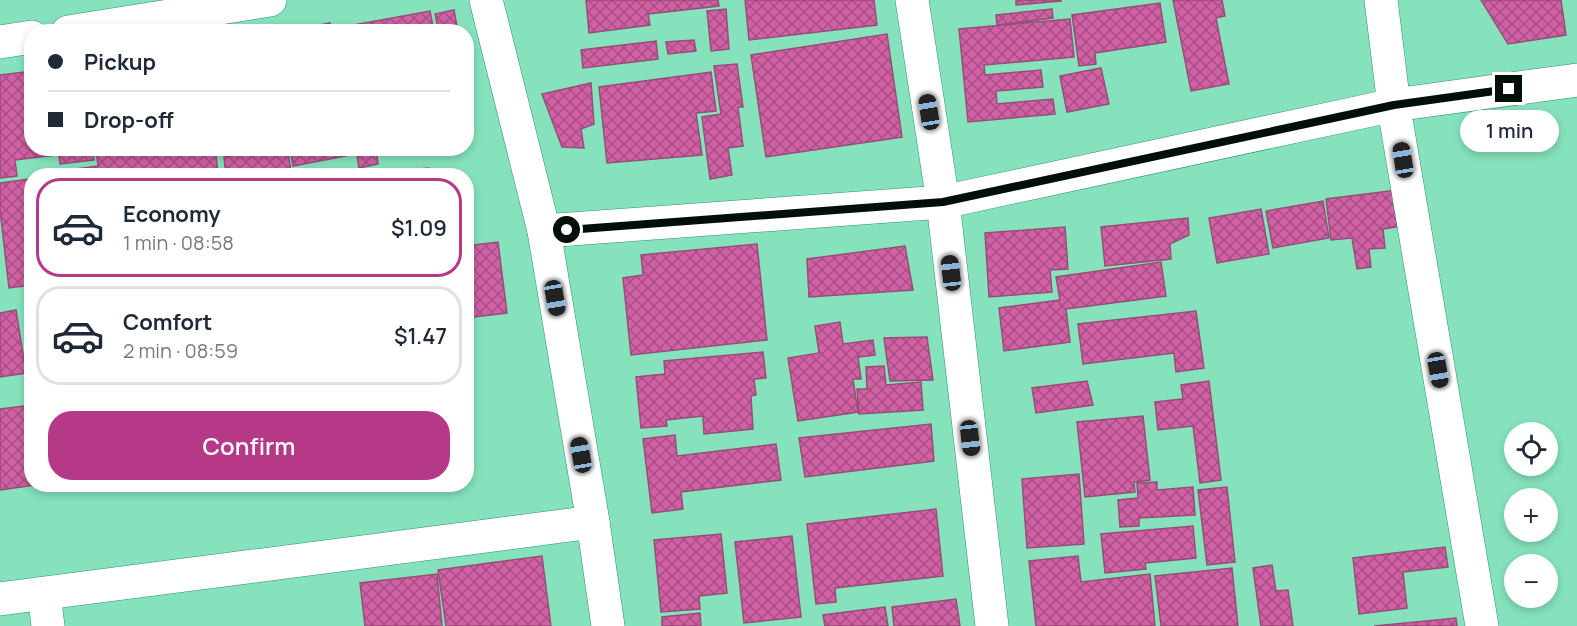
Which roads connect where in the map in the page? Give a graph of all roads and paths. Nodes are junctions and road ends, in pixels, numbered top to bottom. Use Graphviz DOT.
graph roads {
  1 [pos="270,0"];
  2 [pos="486,0"];
  3 [pos="912,0"];
  4 [pos="1381,0"];
  5 [pos="118,24"];
  6 [pos="24,38"];
  7 [pos="0,42"];
  8 [pos="1577,80"];
  9 [pos="1394,105"];
  10 [pos="943,202"];
  11 [pos="544,231"];
  12 [pos="593,522"];
  13 [pos="44,594"];
  14 [pos="0,599"];
  15 [pos="48,626"];
  16 [pos="608,626"];
  17 [pos="992,626"];
  18 [pos="1482,626"];
  1 -- 5 [label="street"];
  2 -- 11 [label="street"];
  3 -- 10 [label="street"];
  4 -- 9 [label="street"];
  6 -- 7 [label="street"];
  8 -- 9 [label="street"];
  9 -- 10 [label="street"];
  9 -- 18 [label="street"];
  10 -- 11 [label="street"];
  10 -- 17 [label="street"];
  11 -- 12 [label="street"];
  12 -- 13 [label="street"];
  12 -- 16 [label="street"];
  13 -- 14 [label="street"];
  13 -- 15 [label="street"];
}
